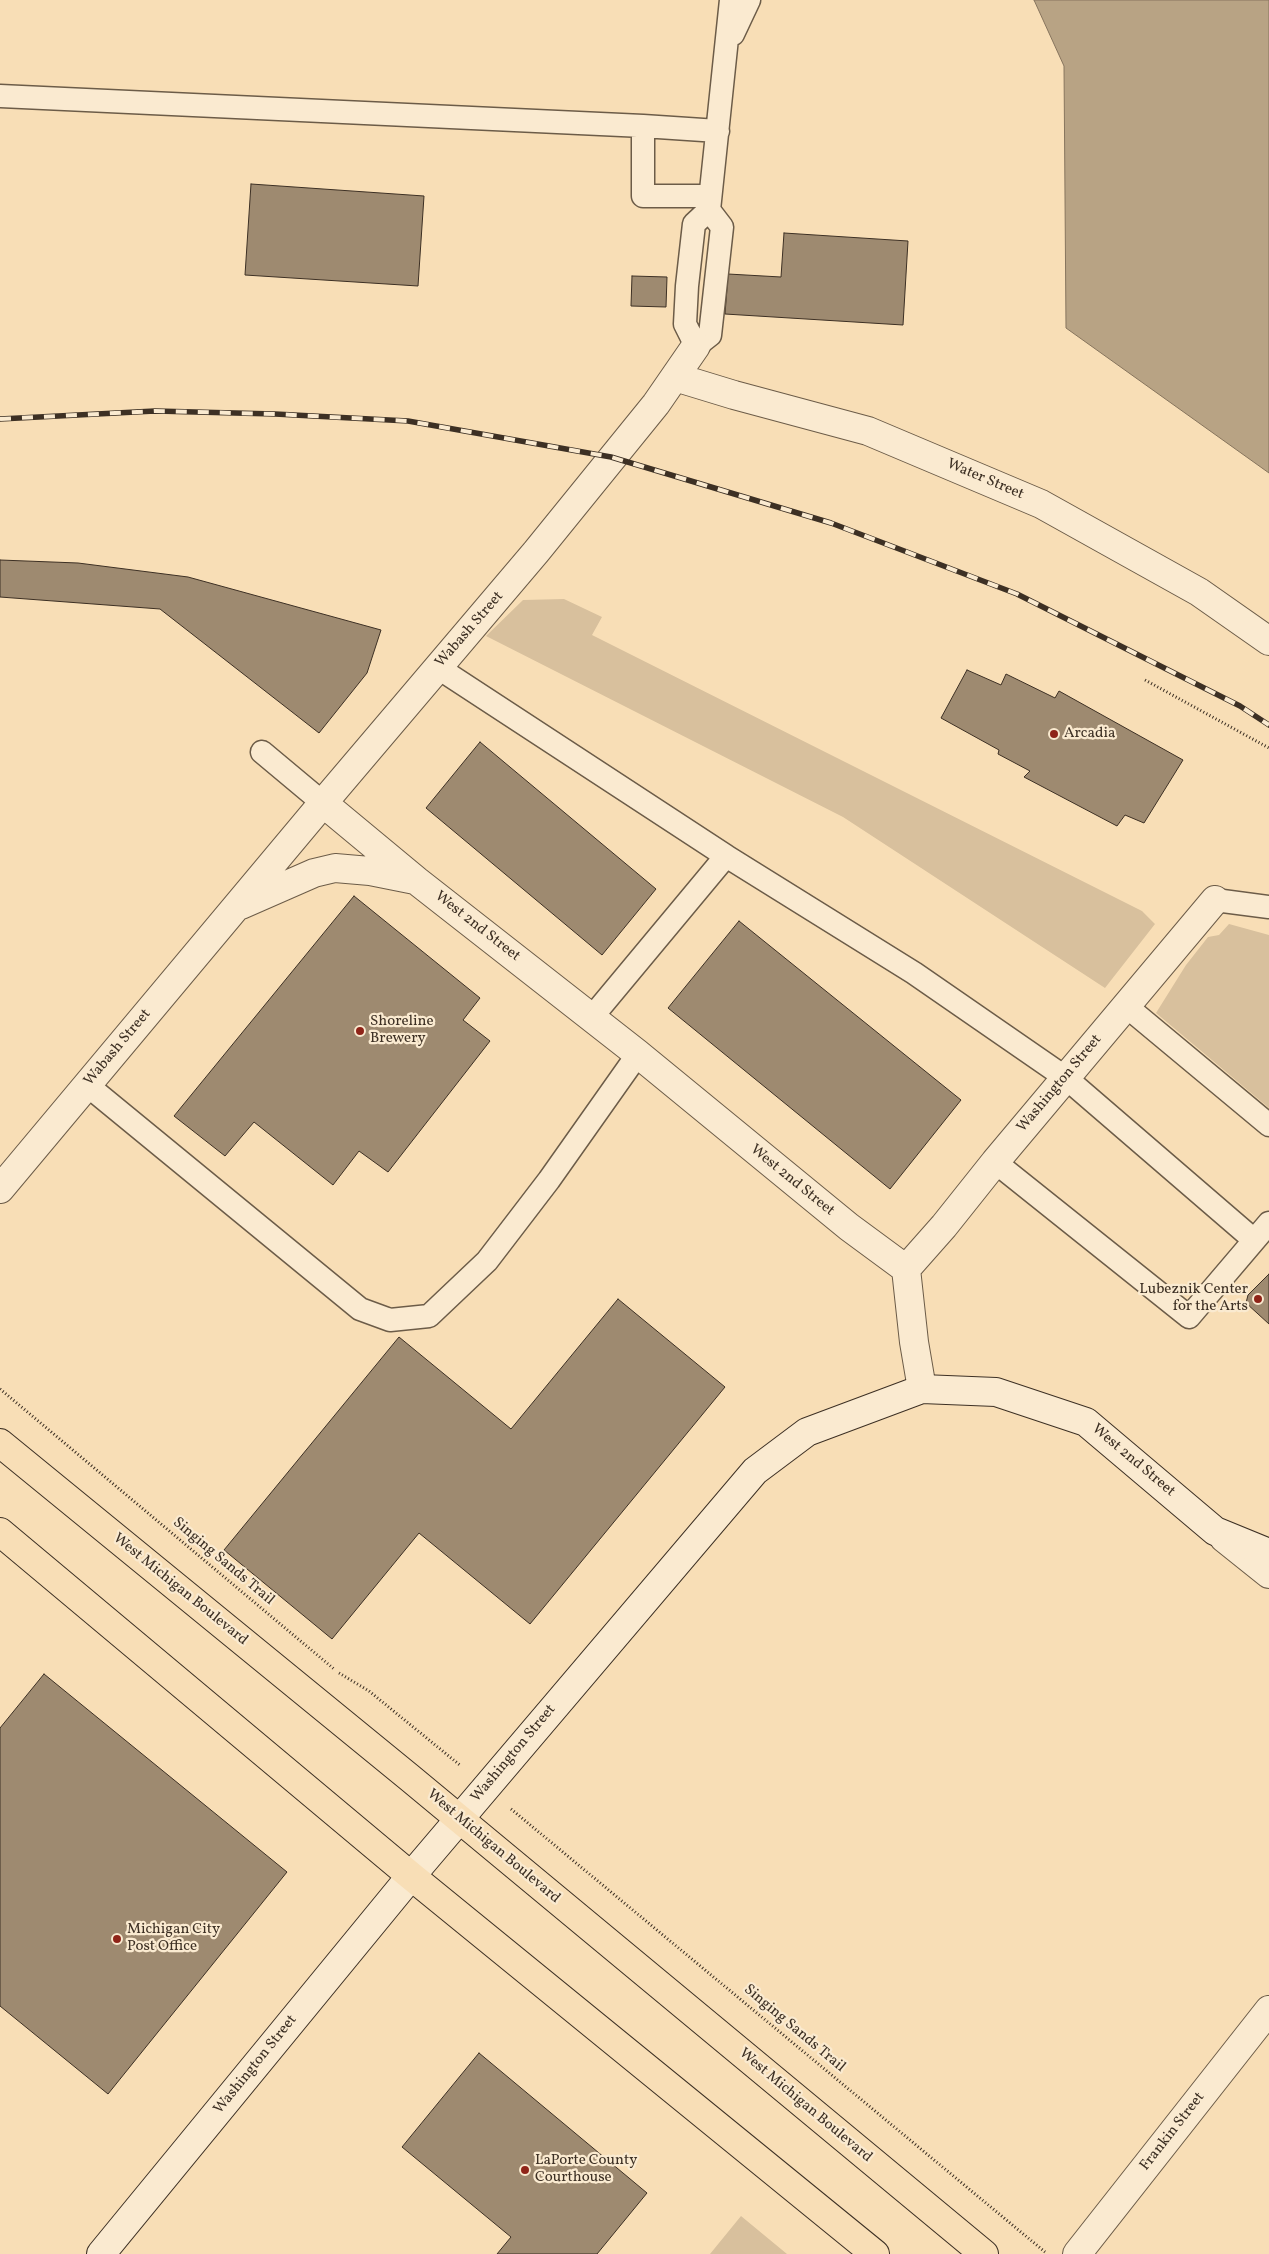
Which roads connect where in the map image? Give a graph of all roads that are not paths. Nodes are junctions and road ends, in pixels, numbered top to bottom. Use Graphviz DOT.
graph roads {
  1 [pos="730,0"];
  2 [pos="749,0"];
  3 [pos="727,46"];
  4 [pos="0,96"];
  5 [pos="643,126"];
  6 [pos="718,132"];
  7 [pos="709,203"];
  8 [pos="696,346"];
  9 [pos="675,377"];
  10 [pos="1269,641"];
  11 [pos="437,668"];
  12 [pos="262,752"];
  13 [pos="323,802"];
  14 [pos="726,856"];
  15 [pos="418,881"];
  16 [pos="1215,900"];
  17 [pos="235,907"];
  18 [pos="1269,907"];
  19 [pos="1126,1006"];
  20 [pos="592,1017"];
  21 [pos="638,1054"];
  22 [pos="1066,1078"];
  23 [pos="87,1084"];
  24 [pos="1269,1125"];
  25 [pos="995,1162"];
  26 [pos="0,1188"];
  27 [pos="1269,1223"];
  28 [pos="1254,1240"];
  29 [pos="906,1269"];
  30 [pos="922,1389"];
  31 [pos="0,1443"];
  32 [pos="1215,1531"];
  33 [pos="0,1532"];
  34 [pos="1269,1553"];
  35 [pos="1269,1574"];
  36 [pos="459,1819"];
  37 [pos="411,1876"];
  38 [pos="1269,2010"];
  39 [pos="101,2254"];
  40 [pos="874,2254"];
  41 [pos="984,2254"];
  42 [pos="1077,2254"];
  1 -- 3 [label="lane"];
  2 -- 3 [label="lane"];
  3 -- 6 [label="lane"];
  4 -- 5 [label="lane"];
  5 -- 6 [label="lane"];
  5 -- 7 [label="lane"];
  6 -- 7 [label="lane"];
  7 -- 8 [label="lane"];
  8 -- 9 [label="street, Wabash Street"];
  9 -- 10 [label="street, Water Street"];
  9 -- 11 [label="street, Wabash Street"];
  11 -- 13 [label="street, Wabash Street"];
  11 -- 14 [label="lane"];
  12 -- 13 [label="lane"];
  13 -- 15 [label="street, West 2nd Street"];
  13 -- 17 [label="street, Wabash Street"];
  14 -- 20 [label="lane"];
  14 -- 22 [label="lane"];
  15 -- 17 [label="street, Wabash Street"];
  15 -- 20 [label="street, West 2nd Street"];
  16 -- 18 [label="lane"];
  16 -- 19 [label="street, Washington Street"];
  17 -- 23 [label="street, Wabash Street"];
  19 -- 22 [label="street, Washington Street"];
  19 -- 24 [label="lane"];
  20 -- 21 [label="street, West 2nd Street"];
  21 -- 23 [label="lane"];
  21 -- 29 [label="street, West 2nd Street"];
  22 -- 25 [label="street, Washington Street"];
  22 -- 28 [label="lane"];
  23 -- 26 [label="street, Wabash Street"];
  25 -- 28 [label="lane"];
  25 -- 29 [label="street, Washington Street"];
  27 -- 28 [label="lane"];
  29 -- 30 [label="street"];
  30 -- 32 [label="street, West 2nd Street"];
  30 -- 36 [label="street, Washington Street"];
  31 -- 36 [label="main road, West Michigan Boulevard"];
  32 -- 34 [label="street, West 2nd Street"];
  32 -- 35 [label="street, West 2nd Street"];
  33 -- 37 [label="main road"];
  36 -- 37 [label="street, Washington Street"];
  36 -- 41 [label="main road, West Michigan Boulevard"];
  37 -- 39 [label="street, Washington Street"];
  37 -- 40 [label="main road"];
  38 -- 42 [label="street, Frankin Street"];
}
